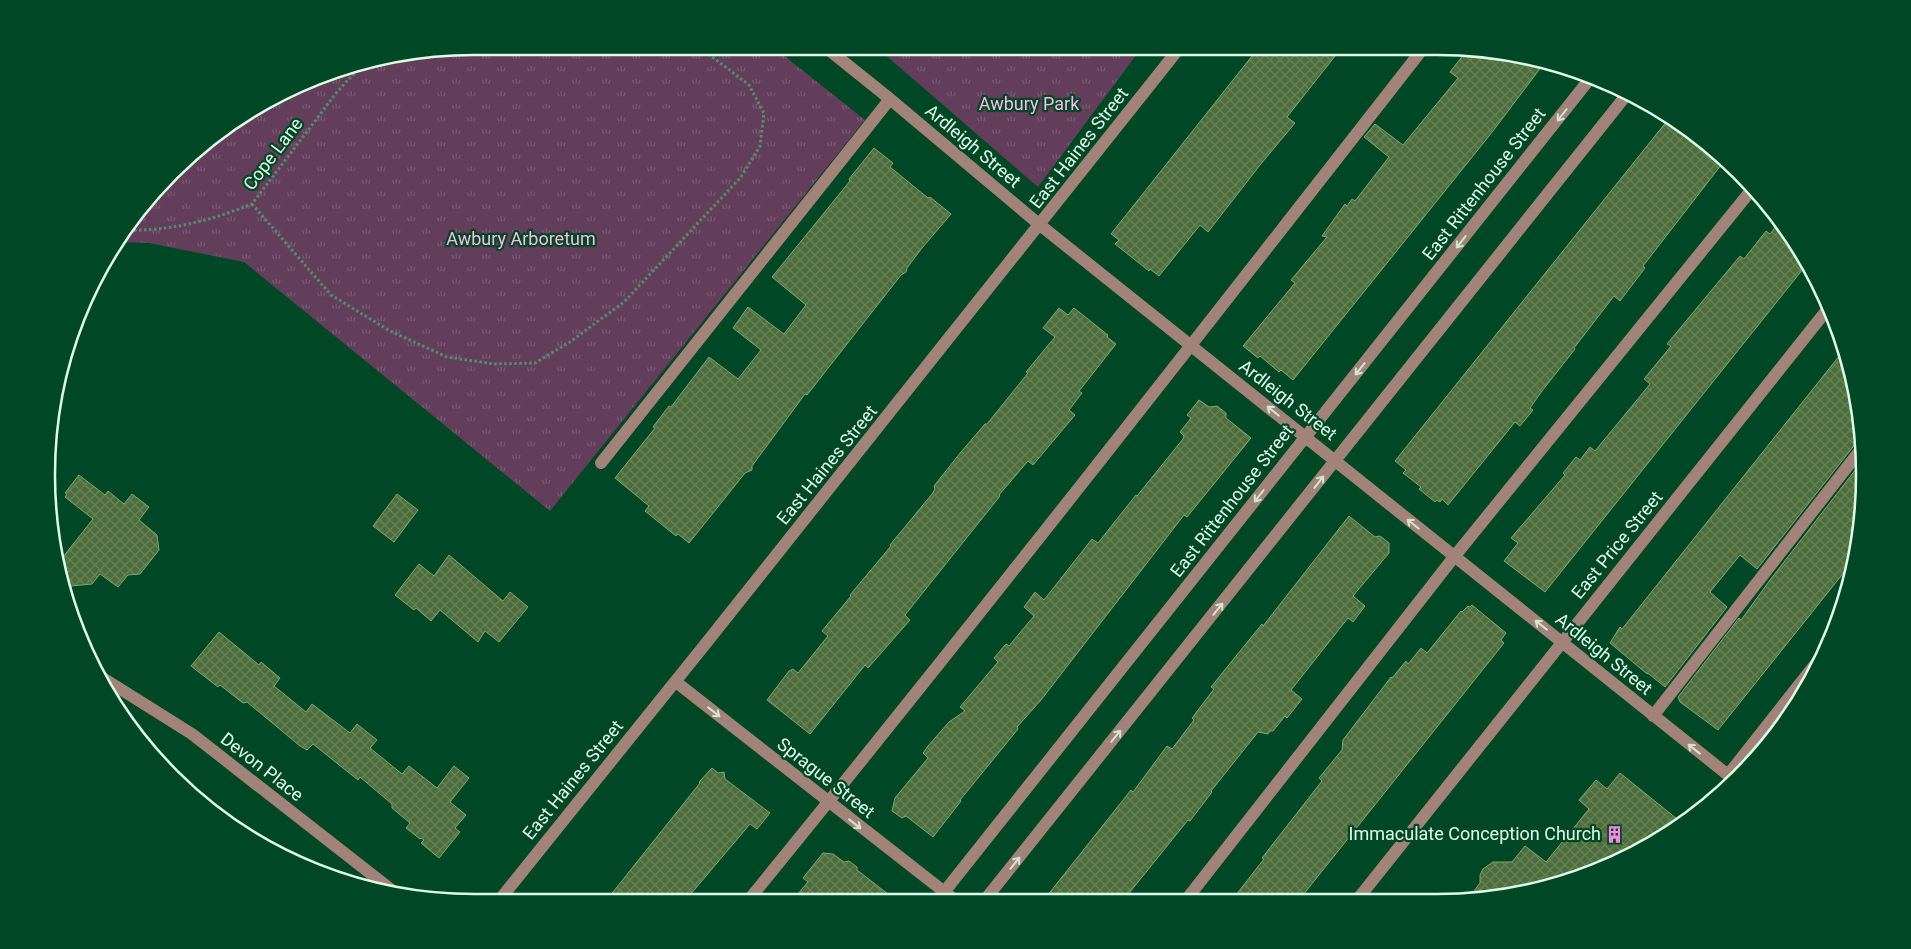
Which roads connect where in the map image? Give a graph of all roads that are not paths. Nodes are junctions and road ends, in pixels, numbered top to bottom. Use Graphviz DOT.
graph roads {
  1 [pos="835,55"];
  2 [pos="1174,55"];
  3 [pos="1418,55"];
  4 [pos="1586,83"];
  5 [pos="890,99"];
  6 [pos="1624,99"];
  7 [pos="1748,194"];
  8 [pos="1040,226"];
  9 [pos="1824,314"];
  10 [pos="1191,345"];
  11 [pos="1306,437"];
  12 [pos="1855,457"];
  13 [pos="1336,461"];
  14 [pos="601,463"];
  15 [pos="1454,557"];
  16 [pos="1562,642"];
  17 [pos="676,682"];
  18 [pos="110,683"];
  19 [pos="1798,688"];
  20 [pos="1653,716"];
  21 [pos="1741,763"];
  22 [pos="1728,776"];
  23 [pos="828,802"];
  24 [pos="384,884"];
  25 [pos="503,894"];
  26 [pos="753,894"];
  27 [pos="937,894"];
  28 [pos="943,894"];
  29 [pos="990,894"];
  30 [pos="1191,894"];
  31 [pos="1362,894"];
  1 -- 5 [label="street, Ardleigh Street"];
  2 -- 8 [label="street, East Haines Street"];
  3 -- 10 [label="street"];
  4 -- 11 [label="street, East Rittenhouse Street, one-way"];
  5 -- 8 [label="street, Ardleigh Street"];
  5 -- 14 [label="street"];
  6 -- 13 [label="street"];
  7 -- 15 [label="street"];
  8 -- 10 [label="street, Ardleigh Street"];
  8 -- 17 [label="street, East Haines Street"];
  9 -- 16 [label="street, East Price Street"];
  11 -- 10 [label="street, Ardleigh Street, one-way"];
  10 -- 23 [label="street"];
  11 -- 13 [label="street, Ardleigh Street"];
  11 -- 28 [label="street, East Rittenhouse Street, one-way"];
  12 -- 20 [label="street"];
  15 -- 13 [label="street, Ardleigh Street, one-way"];
  29 -- 13 [label="street, one-way"];
  16 -- 15 [label="street, Ardleigh Street, one-way"];
  15 -- 30 [label="street"];
  16 -- 20 [label="street, Ardleigh Street"];
  16 -- 31 [label="street, East Price Street"];
  17 -- 23 [label="street, Sprague Street, one-way"];
  17 -- 25 [label="street, East Haines Street"];
  18 -- 24 [label="street, Devon Place"];
  19 -- 21 [label="street"];
  22 -- 20 [label="street, Ardleigh Street, one-way"];
  23 -- 26 [label="street"];
  23 -- 27 [label="street, Sprague Street, one-way"];
}
